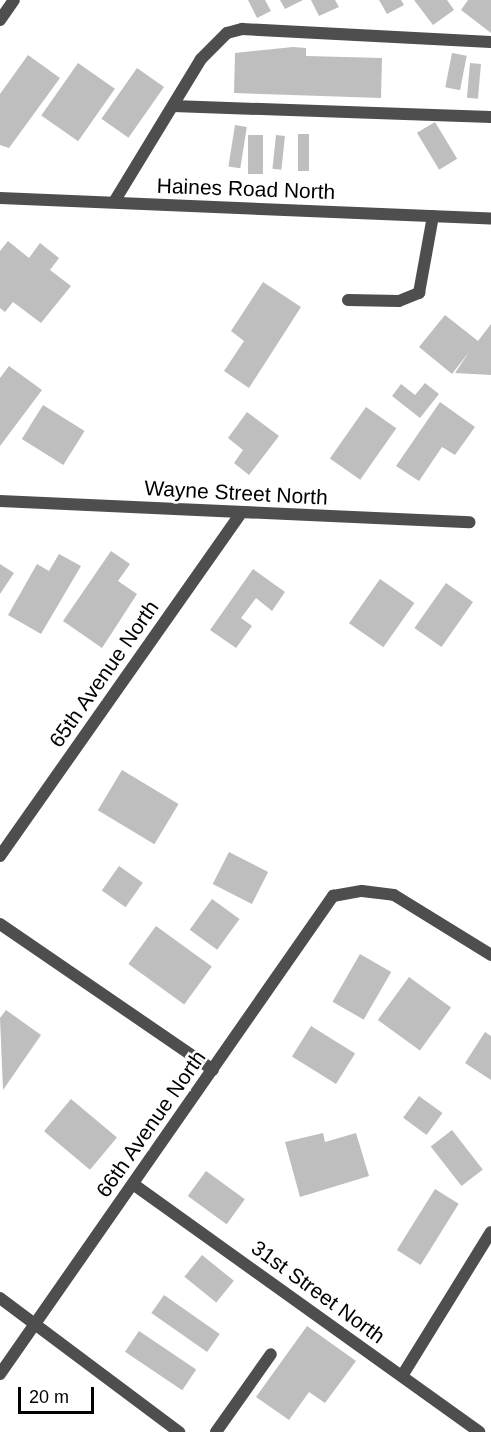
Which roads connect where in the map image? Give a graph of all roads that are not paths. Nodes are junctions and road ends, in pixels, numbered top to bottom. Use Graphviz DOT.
graph roads {
  1 [pos="14,0"];
  2 [pos="0,20"];
  3 [pos="491,42"];
  4 [pos="173,106"];
  5 [pos="491,117"];
  6 [pos="0,198"];
  7 [pos="114,202"];
  8 [pos="433,216"];
  9 [pos="491,219"];
  10 [pos="348,300"];
  11 [pos="0,501"];
  12 [pos="240,514"];
  13 [pos="470,522"];
  14 [pos="0,856"];
  15 [pos="0,924"];
  16 [pos="491,955"];
  17 [pos="213,1070"];
  18 [pos="133,1184"];
  19 [pos="491,1232"];
  20 [pos="0,1298"];
  21 [pos="36,1323"];
  22 [pos="271,1354"];
  23 [pos="0,1374"];
  24 [pos="402,1376"];
  25 [pos="179,1432"];
  26 [pos="216,1432"];
  27 [pos="480,1432"];
  1 -- 2 [label="street"];
  3 -- 4 [label="street"];
  4 -- 5 [label="street"];
  4 -- 7 [label="street"];
  6 -- 7 [label="street, Haines Road North"];
  7 -- 8 [label="street, Haines Road North"];
  8 -- 9 [label="street, Haines Road North"];
  8 -- 10 [label="street"];
  11 -- 12 [label="street, Wayne Street North"];
  12 -- 13 [label="street, Wayne Street North"];
  12 -- 14 [label="street, 65th Avenue North"];
  15 -- 17 [label="street"];
  16 -- 17 [label="street, 66th Avenue North"];
  17 -- 18 [label="street, 66th Avenue North"];
  18 -- 21 [label="street, 66th Avenue North"];
  18 -- 24 [label="street, 31st Street North"];
  19 -- 24 [label="street"];
  20 -- 21 [label="street"];
  21 -- 23 [label="street, 66th Avenue North"];
  21 -- 25 [label="street"];
  22 -- 26 [label="street"];
  24 -- 27 [label="street, 31st Street North"];
}
